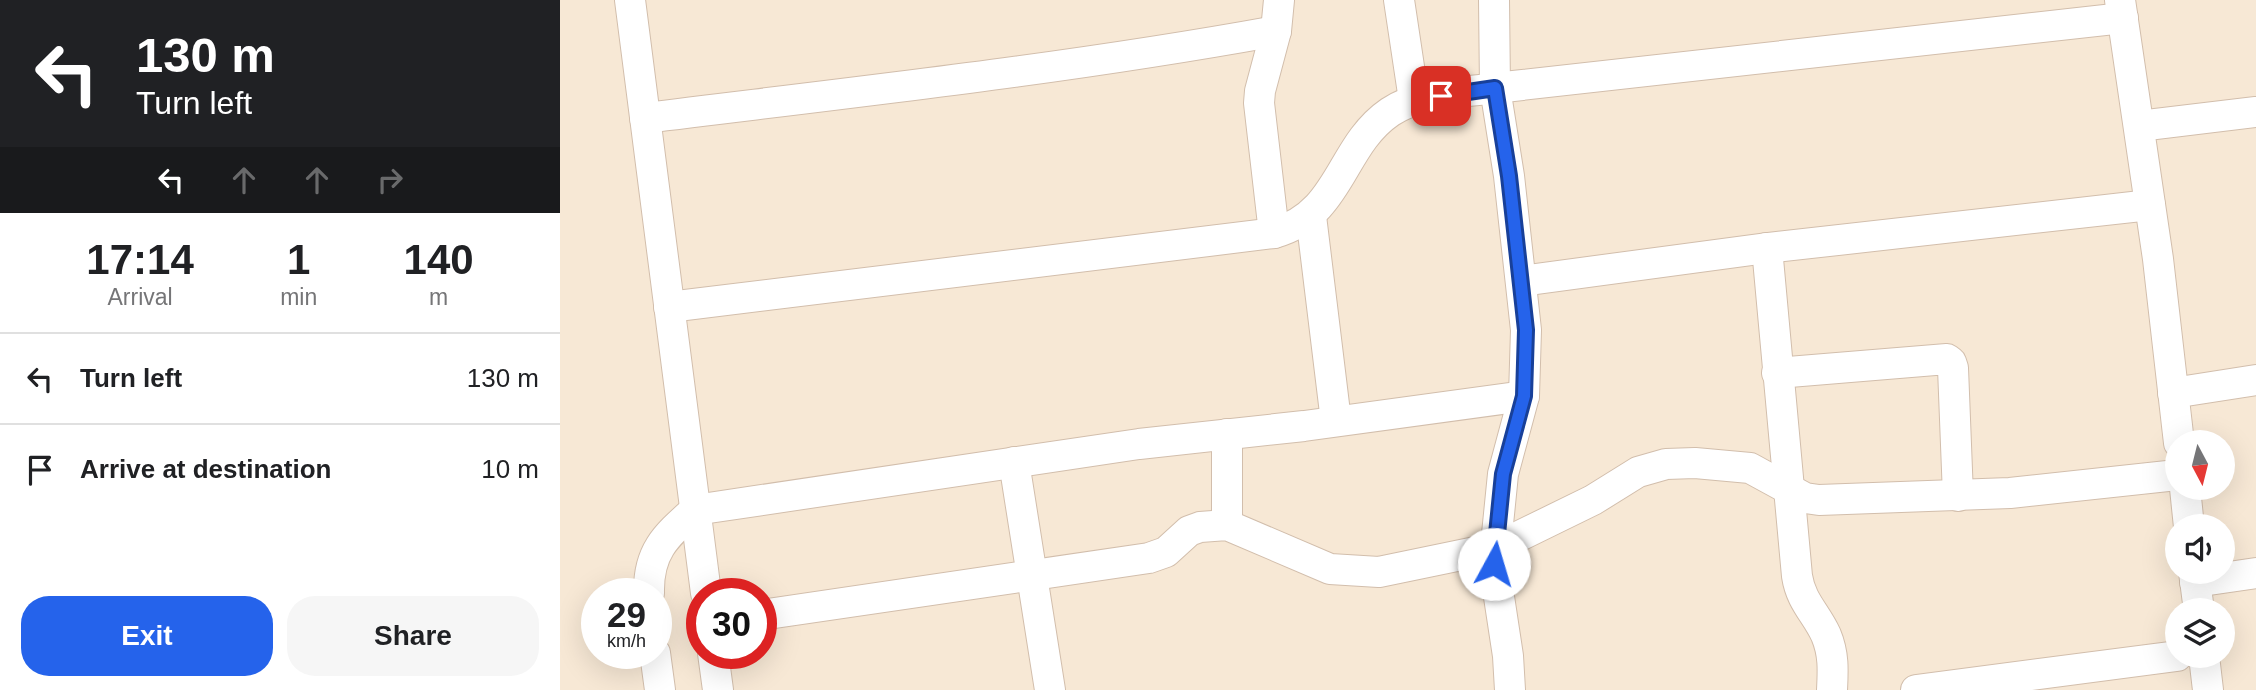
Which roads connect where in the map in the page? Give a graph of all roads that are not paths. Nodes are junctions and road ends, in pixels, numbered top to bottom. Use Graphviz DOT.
graph roads {
  1 [pos="630,0"];
  2 [pos="1279,0"];
  3 [pos="1399,0"];
  4 [pos="1494,0"];
  5 [pos="2122,9"];
  6 [pos="1276,32"];
  7 [pos="1495,88"];
  8 [pos="1414,100"];
  9 [pos="2256,112"];
  10 [pos="645,118"];
  11 [pos="2139,126"];
  12 [pos="2150,205"];
  13 [pos="1311,216"];
  14 [pos="1274,233"];
  15 [pos="1767,248"];
  16 [pos="1521,282"];
  17 [pos="669,307"];
  18 [pos="1777,373"];
  19 [pos="2256,380"];
  20 [pos="2174,393"];
  21 [pos="1524,396"];
  22 [pos="1336,421"];
  23 [pos="2178,430"];
  24 [pos="1227,434"];
  25 [pos="1014,463"];
  26 [pos="2165,476"];
  27 [pos="1789,489"];
  28 [pos="1958,496"];
  29 [pos="695,510"];
  30 [pos="1227,525"];
  31 [pos="1495,548"];
  32 [pos="2256,573"];
  33 [pos="1031,576"];
  34 [pos="649,578"];
  35 [pos="704,578"];
  36 [pos="2196,588"];
  37 [pos="777,613"];
  38 [pos="2165,658"];
  39 [pos="2205,668"];
  40 [pos="657,669"];
  41 [pos="715,669"];
  42 [pos="660,690"];
  43 [pos="718,690"];
  44 [pos="1050,690"];
  45 [pos="1510,690"];
  46 [pos="1832,690"];
  47 [pos="1916,690"];
  48 [pos="2208,690"];
  1 -- 10 [label="street"];
  2 -- 6 [label="street"];
  3 -- 8 [label="street"];
  4 -- 7 [label="street"];
  5 -- 7 [label="street"];
  5 -- 11 [label="street"];
  6 -- 10 [label="street"];
  6 -- 14 [label="street"];
  7 -- 8 [label="street"];
  7 -- 16 [label="street"];
  8 -- 13 [label="street"];
  9 -- 11 [label="street"];
  10 -- 17 [label="street"];
  11 -- 12 [label="street"];
  12 -- 15 [label="street"];
  12 -- 20 [label="street"];
  13 -- 14 [label="street"];
  13 -- 22 [label="street"];
  14 -- 17 [label="street"];
  15 -- 16 [label="street"];
  15 -- 18 [label="street"];
  16 -- 21 [label="street"];
  17 -- 29 [label="street"];
  18 -- 27 [label="street"];
  18 -- 28 [label="street"];
  19 -- 20 [label="street"];
  20 -- 23 [label="street"];
  21 -- 22 [label="street"];
  21 -- 31 [label="street"];
  22 -- 24 [label="street"];
  24 -- 25 [label="street"];
  24 -- 30 [label="street"];
  25 -- 29 [label="street"];
  25 -- 33 [label="street"];
  26 -- 28 [label="street"];
  27 -- 28 [label="street"];
  27 -- 31 [label="street"];
  27 -- 46 [label="street"];
  29 -- 34 [label="street"];
  29 -- 35 [label="street"];
  30 -- 31 [label="street"];
  30 -- 33 [label="street"];
  31 -- 45 [label="street"];
  32 -- 36 [label="street"];
  33 -- 37 [label="street"];
  33 -- 44 [label="street"];
  38 -- 47 [label="street"];
  39 -- 48 [label="street"];
  40 -- 42 [label="street"];
  41 -- 43 [label="street"];
}
